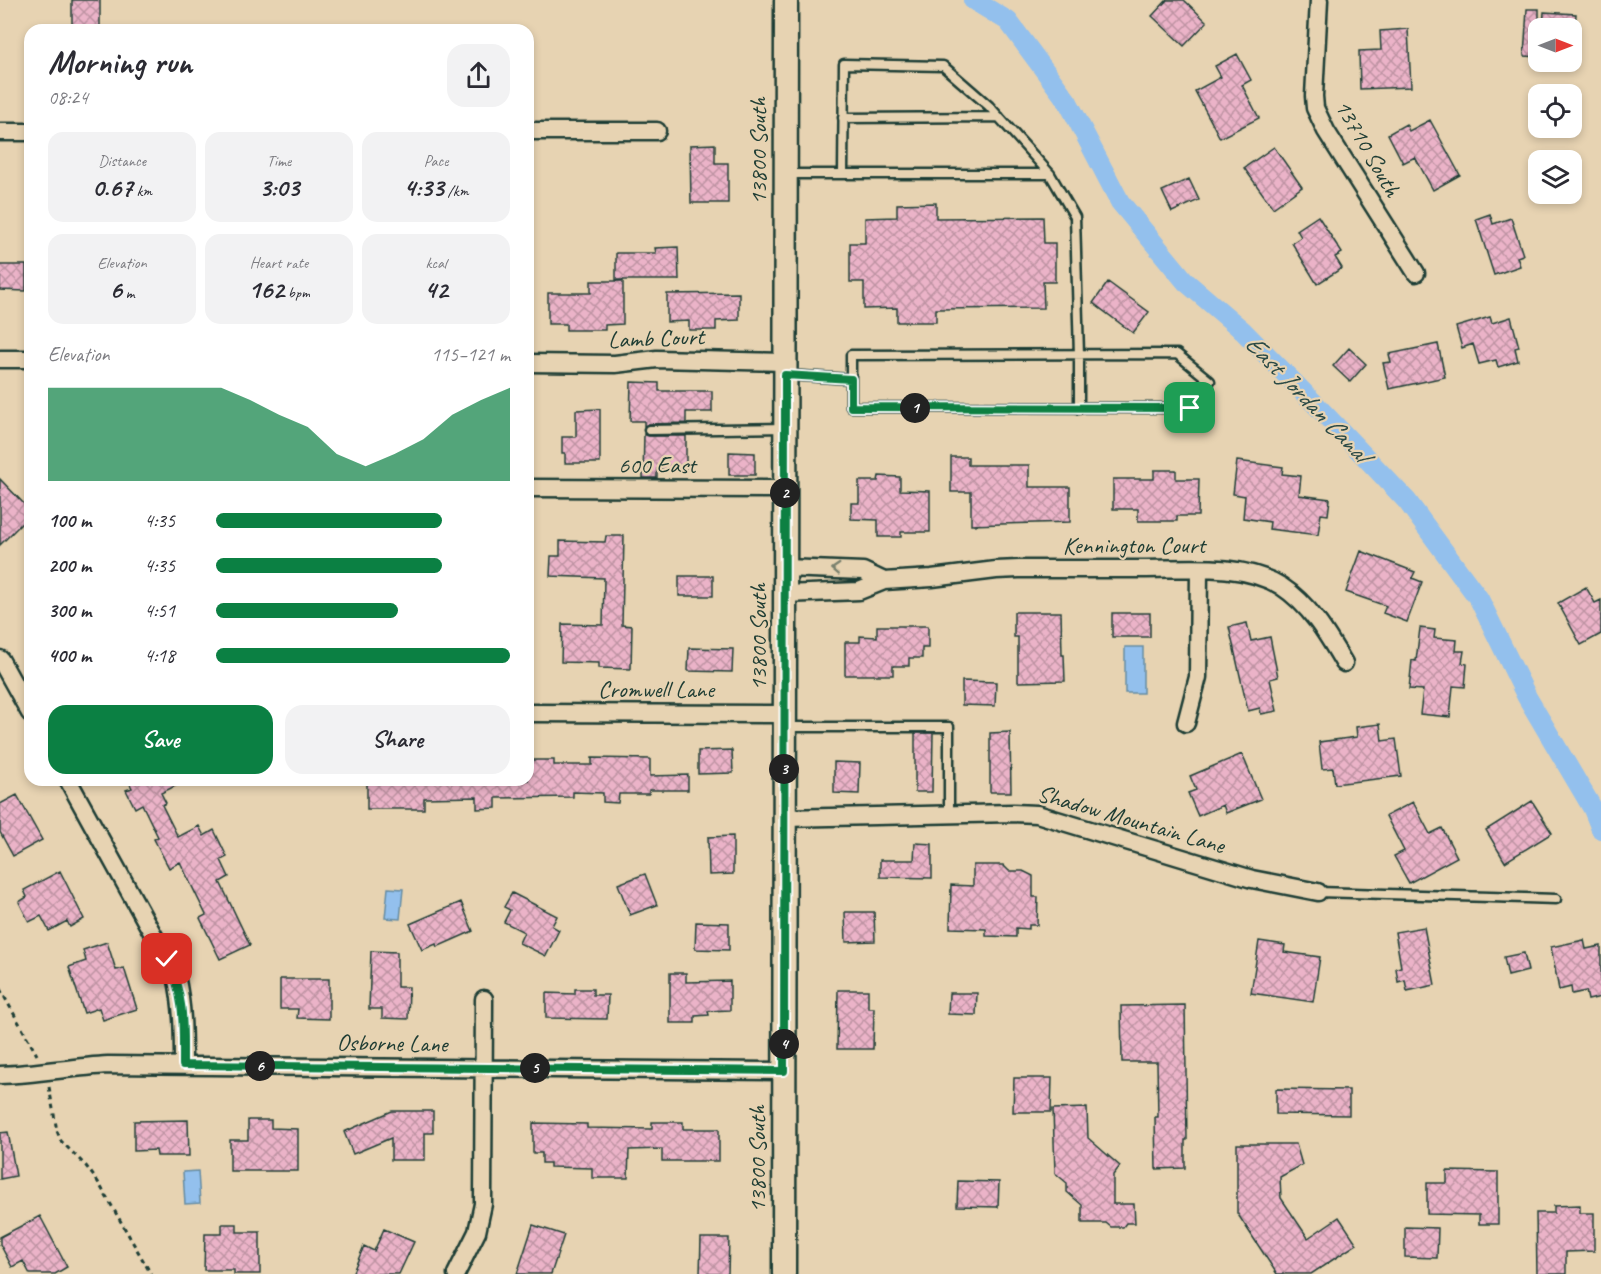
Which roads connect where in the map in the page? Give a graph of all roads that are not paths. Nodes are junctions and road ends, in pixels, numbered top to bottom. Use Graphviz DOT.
graph roads {
  1 [pos="786,0"];
  2 [pos="1318,0"];
  3 [pos="999,117"];
  4 [pos="843,118"];
  5 [pos="534,131"];
  6 [pos="657,131"];
  7 [pos="0,132"];
  8 [pos="24,132"];
  9 [pos="785,174"];
  10 [pos="843,174"];
  11 [pos="1050,174"];
  12 [pos="1416,273"];
  13 [pos="1079,355"];
  14 [pos="0,359"];
  15 [pos="24,359"];
  16 [pos="534,363"];
  17 [pos="785,368"];
  18 [pos="851,379"];
  19 [pos="1079,409"];
  20 [pos="785,428"];
  21 [pos="649,430"];
  22 [pos="534,488"];
  23 [pos="785,489"];
  24 [pos="785,568"];
  25 [pos="1199,569"];
  26 [pos="884,581"];
  27 [pos="784,594"];
  28 [pos="0,659"];
  29 [pos="1344,663"];
  30 [pos="24,702"];
  31 [pos="534,712"];
  32 [pos="784,720"];
  33 [pos="1186,723"];
  34 [pos="71,786"];
  35 [pos="949,814"];
  36 [pos="784,818"];
  37 [pos="1318,892"];
  38 [pos="1556,899"];
  39 [pos="484,999"];
  40 [pos="183,1065"];
  41 [pos="483,1068"];
  42 [pos="784,1071"];
  43 [pos="0,1075"];
  44 [pos="456,1274"];
  45 [pos="784,1274"];
  1 -- 9 [label="main road, 13800 South"];
  2 -- 12 [label="street, 13710 South"];
  3 -- 4 [label="lane"];
  3 -- 4 [label="lane"];
  3 -- 11 [label="lane"];
  4 -- 10 [label="lane"];
  5 -- 6 [label="street"];
  7 -- 8 [label="street"];
  9 -- 10 [label="lane"];
  9 -- 17 [label="main road, 13800 South"];
  10 -- 11 [label="lane"];
  11 -- 13 [label="lane"];
  13 -- 18 [label="lane"];
  13 -- 19 [label="lane"];
  13 -- 19 [label="lane"];
  14 -- 15 [label="street"];
  16 -- 17 [label="street, Lamb Court"];
  17 -- 18 [label="lane"];
  17 -- 20 [label="main road, 13800 South"];
  18 -- 19 [label="lane"];
  20 -- 21 [label="lane"];
  20 -- 23 [label="main road, 13800 South"];
  22 -- 23 [label="street, 600 East"];
  23 -- 24 [label="main road, 13800 South"];
  26 -- 24 [label="street, Kennington Court, one-way"];
  24 -- 27 [label="main road, 13800 South"];
  25 -- 26 [label="street, Kennington Court"];
  25 -- 29 [label="street, Kennington Court"];
  25 -- 33 [label="street"];
  26 -- 27 [label="street, Kennington Court"];
  27 -- 32 [label="main road, 13800 South"];
  28 -- 30 [label="street"];
  31 -- 32 [label="street, Cromwell Lane"];
  32 -- 35 [label="lane"];
  32 -- 36 [label="main road, 13800 South"];
  34 -- 40 [label="street"];
  35 -- 36 [label="street, Shadow Mountain Lane"];
  35 -- 37 [label="street, Shadow Mountain Lane"];
  36 -- 42 [label="main road, 13800 South"];
  37 -- 38 [label="lane"];
  39 -- 41 [label="street"];
  40 -- 41 [label="street, Osborne Lane"];
  40 -- 43 [label="street, Osborne Lane"];
  41 -- 42 [label="street, Osborne Lane"];
  41 -- 44 [label="street"];
  42 -- 45 [label="main road, 13800 South"];
}
